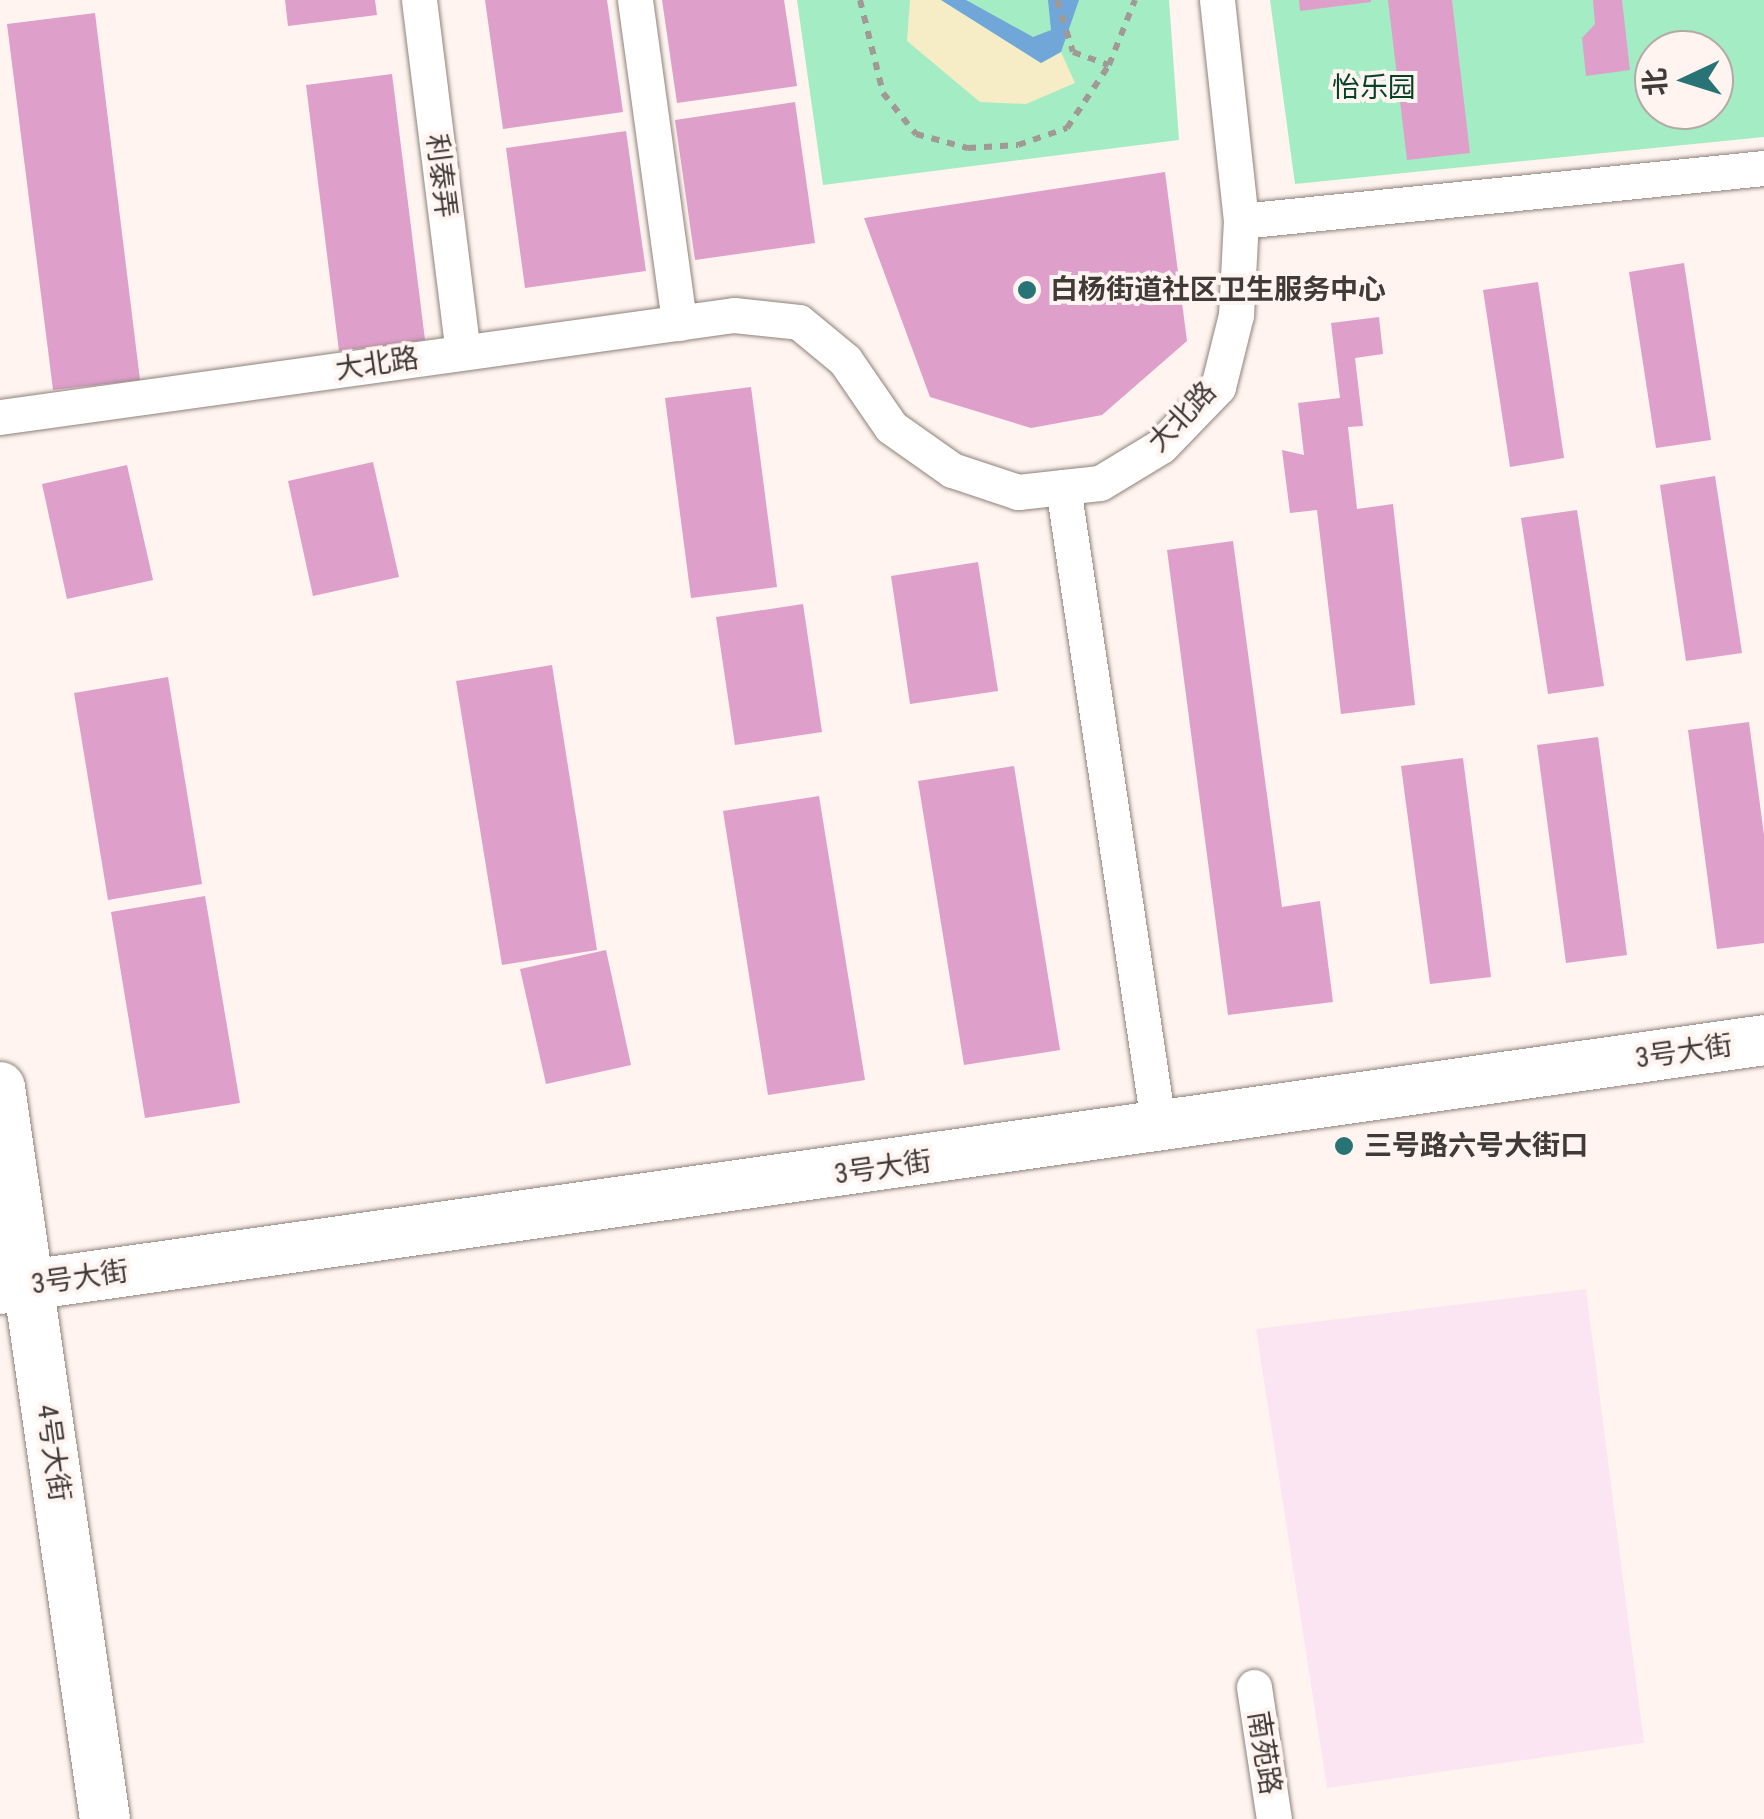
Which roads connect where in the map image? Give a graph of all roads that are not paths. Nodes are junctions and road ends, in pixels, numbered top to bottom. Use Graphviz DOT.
graph roads {
  1 [pos="418,0"];
  2 [pos="635,0"];
  3 [pos="1218,0"];
  4 [pos="1764,168"];
  5 [pos="1241,221"];
  6 [pos="679,323"];
  7 [pos="463,352"];
  8 [pos="0,417"];
  9 [pos="1063,486"];
  10 [pos="1764,1040"];
  11 [pos="0,1087"];
  12 [pos="1159,1129"];
  13 [pos="14,1287"];
  14 [pos="1254,1688"];
  15 [pos="105,1819"];
  16 [pos="1274,1819"];
  1 -- 7 [label="street, 利泰弄"];
  2 -- 6 [label="street"];
  3 -- 5 [label="street, 大北路"];
  4 -- 5 [label="street"];
  5 -- 9 [label="street, 大北路"];
  6 -- 7 [label="street, 大北路"];
  6 -- 9 [label="street, 大北路"];
  7 -- 8 [label="street, 大北路"];
  9 -- 12 [label="street"];
  10 -- 12 [label="street, 3号大街"];
  11 -- 13 [label="street, 4号大街"];
  12 -- 13 [label="street, 3号大街"];
  13 -- 15 [label="street, 4号大街"];
  14 -- 16 [label="street, 南苑路"];
}
